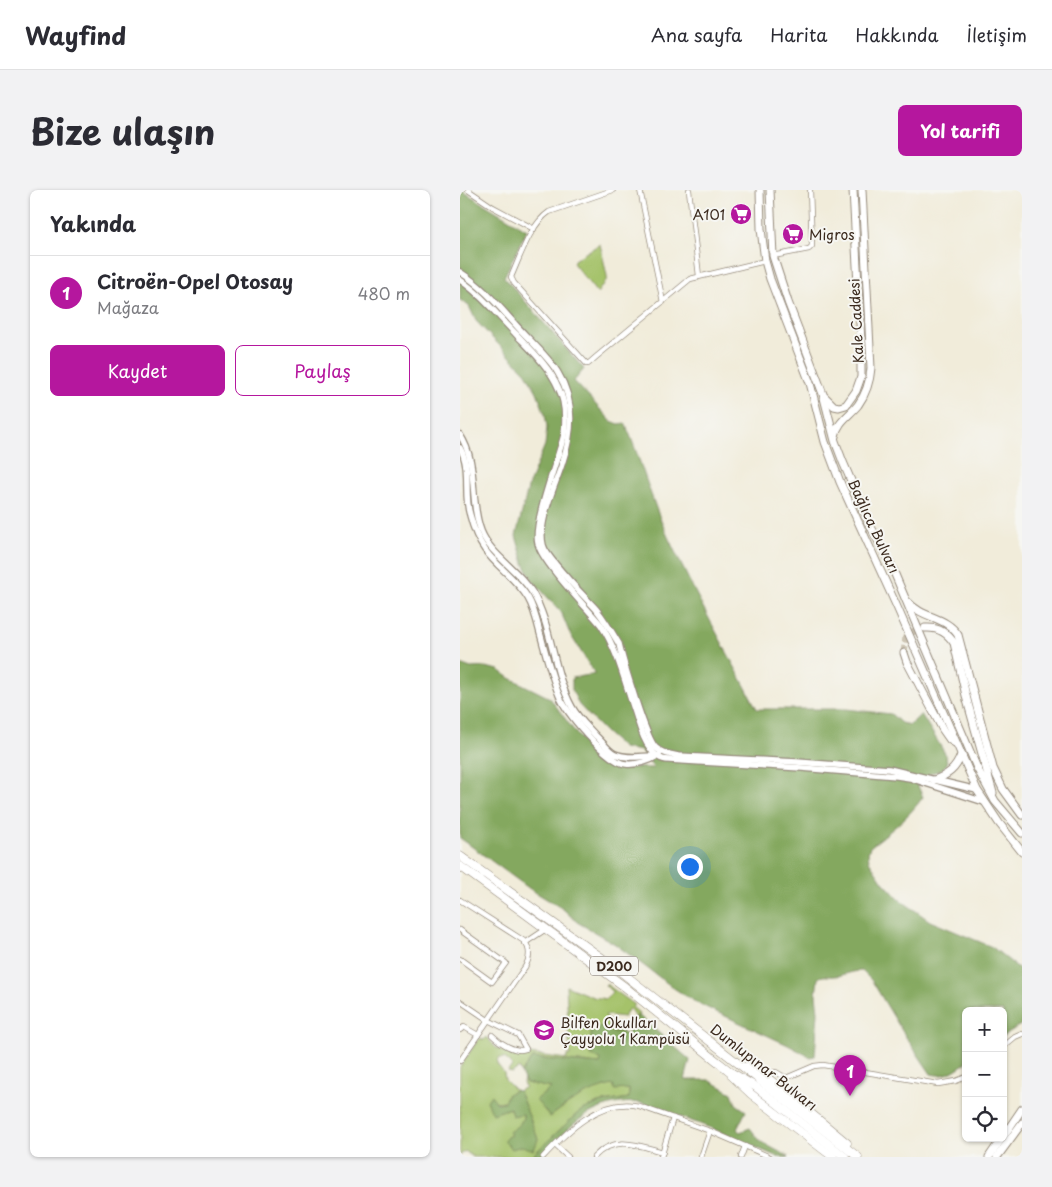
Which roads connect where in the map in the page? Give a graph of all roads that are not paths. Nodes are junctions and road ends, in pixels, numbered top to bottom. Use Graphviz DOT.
graph roads {
  1 [pos="468,190"];
  2 [pos="613,190"];
  3 [pos="640,190"];
  4 [pos="689,190"];
  5 [pos="760,190"];
  6 [pos="770,190"];
  7 [pos="810,190"];
  8 [pos="853,190"];
  9 [pos="862,190"];
  10 [pos="534,229"];
  11 [pos="773,256"];
  12 [pos="765,260"];
  13 [pos="460,272"];
  14 [pos="700,276"];
  15 [pos="460,280"];
  16 [pos="663,302"];
  17 [pos="823,394"];
  18 [pos="460,435"];
  19 [pos="835,439"];
  20 [pos="460,448"];
  21 [pos="904,596"];
  22 [pos="925,628"];
  23 [pos="904,653"];
  24 [pos="957,745"];
  25 [pos="663,753"];
  26 [pos="981,754"];
  27 [pos="961,755"];
  28 [pos="657,756"];
  29 [pos="993,768"];
  30 [pos="934,780"];
  31 [pos="977,790"];
  32 [pos="996,801"];
  33 [pos="984,802"];
  34 [pos="1022,815"];
  35 [pos="1022,833"];
  36 [pos="1022,852"];
  37 [pos="460,856"];
  38 [pos="460,866"];
  39 [pos="460,900"];
  40 [pos="546,929"];
  41 [pos="460,930"];
  42 [pos="525,943"];
  43 [pos="460,959"];
  44 [pos="460,1001"];
  45 [pos="488,1020"];
  46 [pos="461,1027"];
  47 [pos="1022,1034"];
  48 [pos="478,1035"];
  49 [pos="492,1035"];
  50 [pos="1007,1044"];
  51 [pos="462,1055"];
  52 [pos="713,1058"];
  53 [pos="460,1061"];
  54 [pos="962,1079"];
  55 [pos="760,1081"];
  56 [pos="1022,1109"];
  57 [pos="674,1118"];
  58 [pos="1022,1123"];
  59 [pos="1007,1131"];
  60 [pos="710,1132"];
  61 [pos="1000,1142"];
  62 [pos="555,1145"];
  63 [pos="745,1146"];
  64 [pos="662,1154"];
  65 [pos="543,1157"];
  66 [pos="568,1157"];
  67 [pos="594,1157"];
  68 [pos="701,1157"];
  69 [pos="741,1157"];
  70 [pos="770,1157"];
  71 [pos="833,1157"];
  72 [pos="845,1157"];
  73 [pos="858,1157"];
  74 [pos="865,1157"];
  75 [pos="989,1157"];
  76 [pos="998,1157"];
  1 -- 10 [label="street"];
  2 -- 10 [label="street"];
  3 -- 16 [label="street"];
  4 -- 14 [label="street"];
  5 -- 12 [label="main road, Bağlıca Bulvarı"];
  6 -- 11 [label="main road, Bağlıca Bulvarı"];
  7 -- 11 [label="street"];
  8 -- 17 [label="main road, Kale Caddesi"];
  9 -- 19 [label="main road, Kale Caddesi"];
  10 -- 16 [label="street"];
  11 -- 17 [label="main road, Bağlıca Bulvarı"];
  12 -- 14 [label="street"];
  12 -- 24 [label="main road, Bağlıca Bulvarı"];
  13 -- 25 [label="street"];
  14 -- 16 [label="street"];
  15 -- 28 [label="street"];
  17 -- 19 [label="main road, Bağlıca Bulvarı"];
  18 -- 28 [label="street"];
  19 -- 21 [label="main road, Bağlıca Bulvarı"];
  20 -- 28 [label="street"];
  21 -- 29 [label="main road"];
  21 -- 32 [label="main road, Bağlıca Bulvarı"];
  22 -- 26 [label="main road"];
  23 -- 24 [label="main road"];
  24 -- 27 [label="main road, Bağlıca Bulvarı"];
  25 -- 28 [label="street"];
  25 -- 30 [label="street"];
  26 -- 29 [label="main road"];
  26 -- 32 [label="main road"];
  27 -- 30 [label="main road"];
  27 -- 31 [label="main road, Bağlıca Bulvarı"];
  28 -- 33 [label="street"];
  29 -- 34 [label="main road"];
  30 -- 31 [label="street"];
  31 -- 33 [label="main road, Bağlıca Bulvarı"];
  32 -- 35 [label="main road, Bağlıca Bulvarı"];
  33 -- 36 [label="main road, Bağlıca Bulvarı"];
  37 -- 55 [label="highway, Dumlupınar Bulvarı / D200"];
  38 -- 40 [label="highway, Dumlupınar Bulvarı / D200"];
  39 -- 42 [label="street"];
  40 -- 42 [label="street"];
  40 -- 52 [label="highway, Dumlupınar Bulvarı / D200"];
  41 -- 43 [label="street"];
  42 -- 45 [label="street"];
  44 -- 45 [label="street"];
  45 -- 48 [label="street"];
  45 -- 49 [label="street"];
  46 -- 48 [label="street"];
  47 -- 50 [label="street"];
  48 -- 51 [label="street"];
  51 -- 53 [label="street"];
  52 -- 55 [label="highway, Dumlupınar Bulvarı / D200"];
  52 -- 71 [label="highway"];
  54 -- 55 [label="street"];
  55 -- 72 [label="highway, Dumlupınar Bulvarı / D200"];
  55 -- 73 [label="highway, Dumlupınar Bulvarı / D200"];
  55 -- 74 [label="highway"];
  56 -- 59 [label="main road"];
  57 -- 60 [label="street"];
  57 -- 62 [label="street"];
  57 -- 64 [label="street"];
  58 -- 76 [label="main road"];
  60 -- 63 [label="street"];
  60 -- 68 [label="street"];
  61 -- 75 [label="main road"];
  62 -- 65 [label="street"];
  62 -- 66 [label="street"];
  63 -- 69 [label="street"];
  63 -- 70 [label="street"];
  64 -- 67 [label="street"];
}
